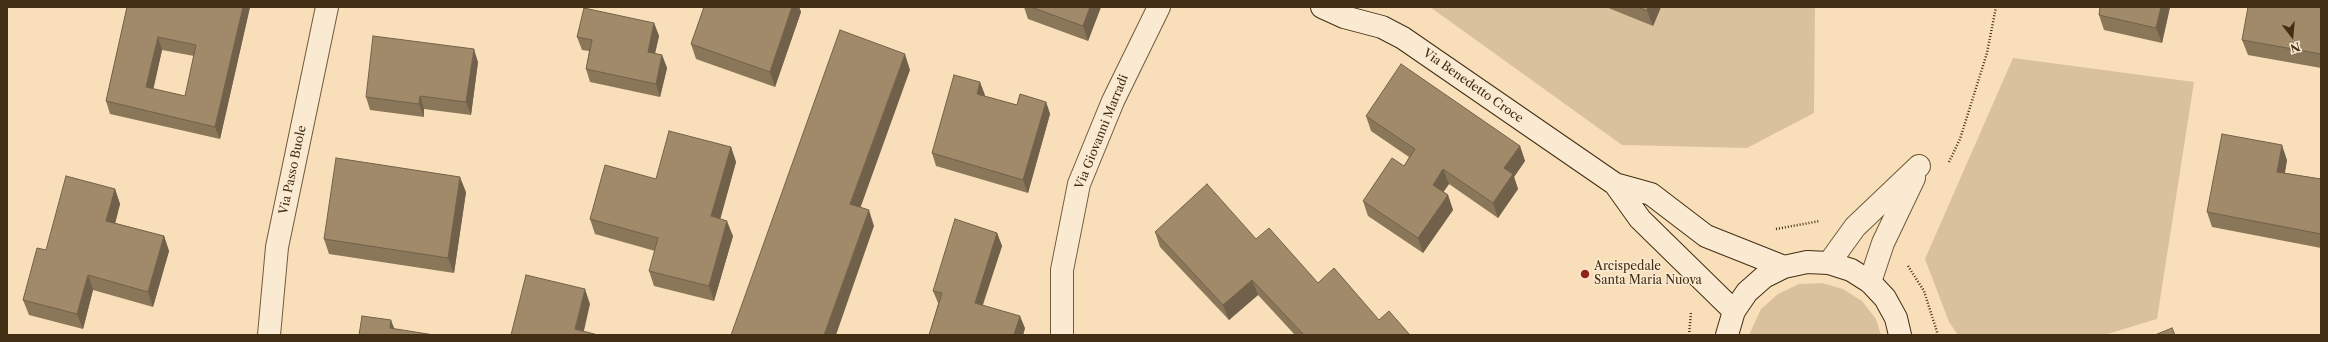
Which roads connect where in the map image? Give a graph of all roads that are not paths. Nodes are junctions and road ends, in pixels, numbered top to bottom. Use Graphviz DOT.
graph roads {
  1 [pos="327,7"];
  2 [pos="1159,7"];
  3 [pos="1322,7"];
  4 [pos="1615,184"];
  5 [pos="1829,263"];
  6 [pos="1784,267"];
  7 [pos="1870,282"];
  8 [pos="1734,311"];
  9 [pos="1901,329"];
  10 [pos="269,335"];
  11 [pos="1062,335"];
  12 [pos="1727,335"];
  1 -- 10 [label="street, Via Passo Buole"];
  2 -- 11 [label="street, Via Giovanni Marradi"];
  3 -- 4 [label="street, Via Benedetto Croce"];
  4 -- 6 [label="street, Via Benedetto Croce"];
  4 -- 8 [label="street, Via Benedetto Croce"];
  5 -- 6 [label="street"];
  5 -- 7 [label="street"];
  5 -- 7 [label="street"];
  6 -- 8 [label="street"];
  7 -- 9 [label="street"];
  8 -- 12 [label="street"];
}
